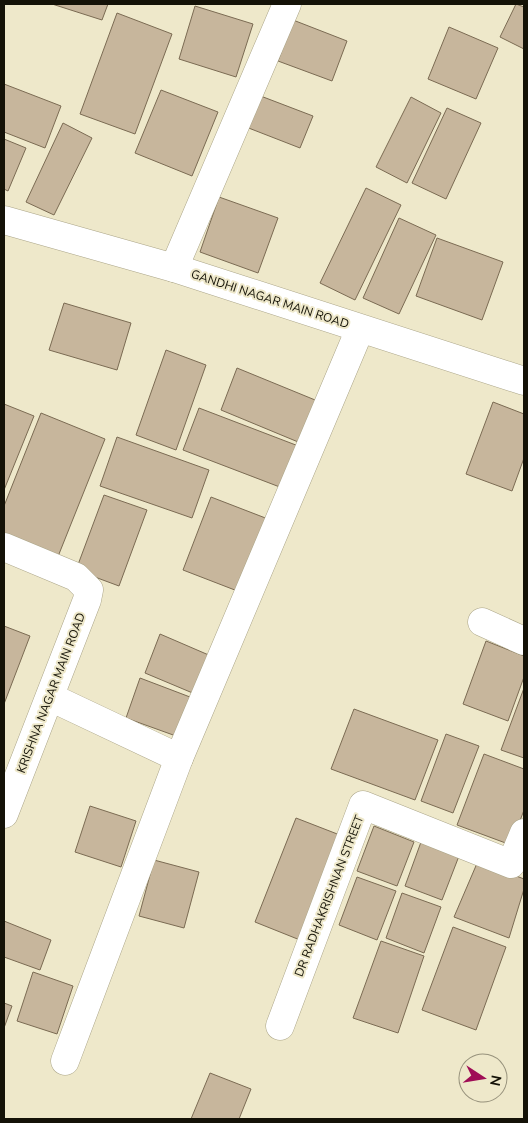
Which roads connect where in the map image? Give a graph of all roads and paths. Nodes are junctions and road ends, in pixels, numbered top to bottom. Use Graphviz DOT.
graph roads {
  1 [pos="287,4"];
  2 [pos="4,220"];
  3 [pos="174,268"];
  4 [pos="360,330"];
  5 [pos="524,381"];
  6 [pos="4,547"];
  7 [pos="482,622"];
  8 [pos="524,642"];
  9 [pos="50,697"];
  10 [pos="179,758"];
  11 [pos="4,814"];
  12 [pos="524,833"];
  13 [pos="280,1026"];
  14 [pos="65,1061"];
  1 -- 3 [label="street, GANDHI NAGAR MAIN ROAD"];
  2 -- 3 [label="street"];
  3 -- 4 [label="street, GANDHI NAGAR MAIN ROAD"];
  4 -- 5 [label="street, GANDHI NAGAR MAIN ROAD"];
  4 -- 10 [label="street"];
  6 -- 9 [label="street, KRISHNA NAGAR MAIN ROAD"];
  7 -- 8 [label="street"];
  9 -- 10 [label="street"];
  9 -- 11 [label="street, KRISHNA NAGAR MAIN ROAD"];
  10 -- 14 [label="street"];
  12 -- 13 [label="street, DR RADHAKRISHNAN STREET"];
}
